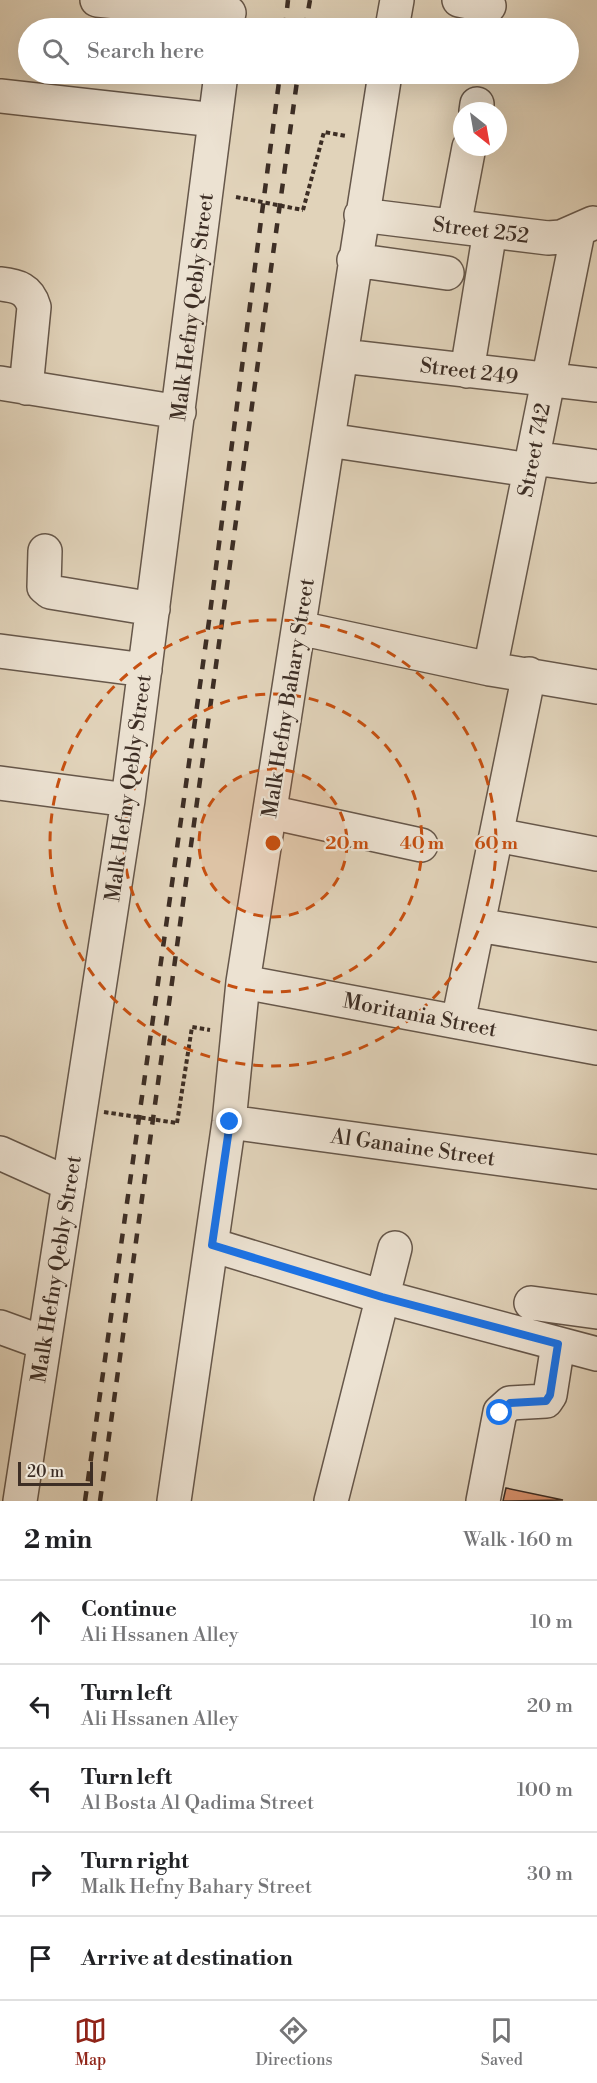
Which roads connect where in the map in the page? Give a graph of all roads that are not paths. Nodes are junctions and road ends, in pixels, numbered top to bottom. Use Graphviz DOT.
graph roads {
  1 [pos="97,0"];
  2 [pos="396,0"];
  3 [pos="229,14"];
  4 [pos="393,18"];
  5 [pos="220,84"];
  6 [pos="382,84"];
  7 [pos="0,96"];
  8 [pos="215,120"];
  9 [pos="467,156"];
  10 [pos="361,215"];
  11 [pos="454,226"];
  12 [pos="587,226"];
  13 [pos="490,231"];
  14 [pos="354,260"];
  15 [pos="447,273"];
  16 [pos="0,284"];
  17 [pos="342,356"];
  18 [pos="467,371"];
  19 [pos="547,381"];
  20 [pos="13,386"];
  21 [pos="597,386"];
  22 [pos="179,412"];
  23 [pos="328,440"];
  24 [pos="532,464"];
  25 [pos="592,465"];
  26 [pos="45,551"];
  27 [pos="153,609"];
  28 [pos="299,628"];
  29 [pos="0,651"];
  30 [pos="490,669"];
  31 [pos="145,670"];
  32 [pos="529,674"];
  33 [pos="597,687"];
  34 [pos="0,783"];
  35 [pos="128,800"];
  36 [pos="270,812"];
  37 [pos="497,835"];
  38 [pos="421,845"];
  39 [pos="597,854"];
  40 [pos="478,925"];
  41 [pos="597,945"];
  42 [pos="243,982"];
  43 [pos="458,1022"];
  44 [pos="597,1048"];
  45 [pos="230,1122"];
  46 [pos="0,1153"];
  47 [pos="597,1172"];
  48 [pos="69,1184"];
  49 [pos="212,1245"];
  50 [pos="395,1248"];
  51 [pos="382,1297"];
  52 [pos="531,1303"];
  53 [pos="597,1312"];
  54 [pos="0,1327"];
  55 [pos="44,1343"];
  56 [pos="558,1344"];
  57 [pos="597,1354"];
  58 [pos="14,1493"];
  59 [pos="176,1501"];
  60 [pos="331,1501"];
  61 [pos="483,1501"];
  1 -- 3 [label="street"];
  2 -- 4 [label="street"];
  5 -- 8 [label="street, Malk Hefny Qebly Street"];
  6 -- 10 [label="street, Malk Hefny Bahary Street"];
  7 -- 8 [label="street"];
  8 -- 22 [label="street, Malk Hefny Qebly Street"];
  9 -- 11 [label="street"];
  10 -- 11 [label="street, Street 252"];
  10 -- 14 [label="street, Malk Hefny Bahary Street"];
  11 -- 13 [label="street, Street 252"];
  12 -- 13 [label="street, Street 252"];
  12 -- 19 [label="street, Street 742"];
  13 -- 18 [label="street"];
  14 -- 15 [label="street"];
  14 -- 17 [label="street, Malk Hefny Bahary Street"];
  16 -- 20 [label="street"];
  17 -- 18 [label="street, Street 249"];
  17 -- 23 [label="street, Malk Hefny Bahary Street"];
  18 -- 19 [label="street, Street 249"];
  19 -- 21 [label="street, Street 249"];
  19 -- 24 [label="street, Street 742"];
  20 -- 22 [label="street"];
  22 -- 27 [label="street, Malk Hefny Qebly Street"];
  23 -- 24 [label="street"];
  23 -- 28 [label="street, Malk Hefny Bahary Street"];
  24 -- 25 [label="street"];
  24 -- 30 [label="street, Street 742"];
  26 -- 27 [label="street"];
  27 -- 31 [label="street, Malk Hefny Qebly Street"];
  28 -- 30 [label="street"];
  28 -- 36 [label="street, Malk Hefny Bahary Street"];
  29 -- 31 [label="street"];
  30 -- 32 [label="street"];
  31 -- 35 [label="street, Malk Hefny Qebly Street"];
  32 -- 33 [label="street"];
  32 -- 37 [label="street"];
  34 -- 35 [label="street"];
  35 -- 48 [label="street, Malk Hefny Qebly Street"];
  36 -- 38 [label="street"];
  36 -- 42 [label="street, Malk Hefny Bahary Street"];
  37 -- 39 [label="street"];
  37 -- 40 [label="street"];
  40 -- 41 [label="street"];
  40 -- 43 [label="street"];
  42 -- 43 [label="street, Moritania Street"];
  42 -- 45 [label="street, Malk Hefny Bahary Street"];
  43 -- 44 [label="street, Moritania Street"];
  45 -- 47 [label="street, Al Ganaine Street"];
  45 -- 49 [label="street, Malk Hefny Bahary Street"];
  46 -- 48 [label="street"];
  48 -- 55 [label="street, Malk Hefny Qebly Street"];
  49 -- 51 [label="street"];
  49 -- 59 [label="street, Malk Hefny Bahary Street"];
  50 -- 51 [label="street"];
  51 -- 56 [label="street"];
  51 -- 60 [label="street"];
  52 -- 53 [label="street"];
  54 -- 55 [label="street"];
  55 -- 58 [label="street, Malk Hefny Qebly Street"];
  56 -- 57 [label="street"];
  56 -- 61 [label="street"];
}
